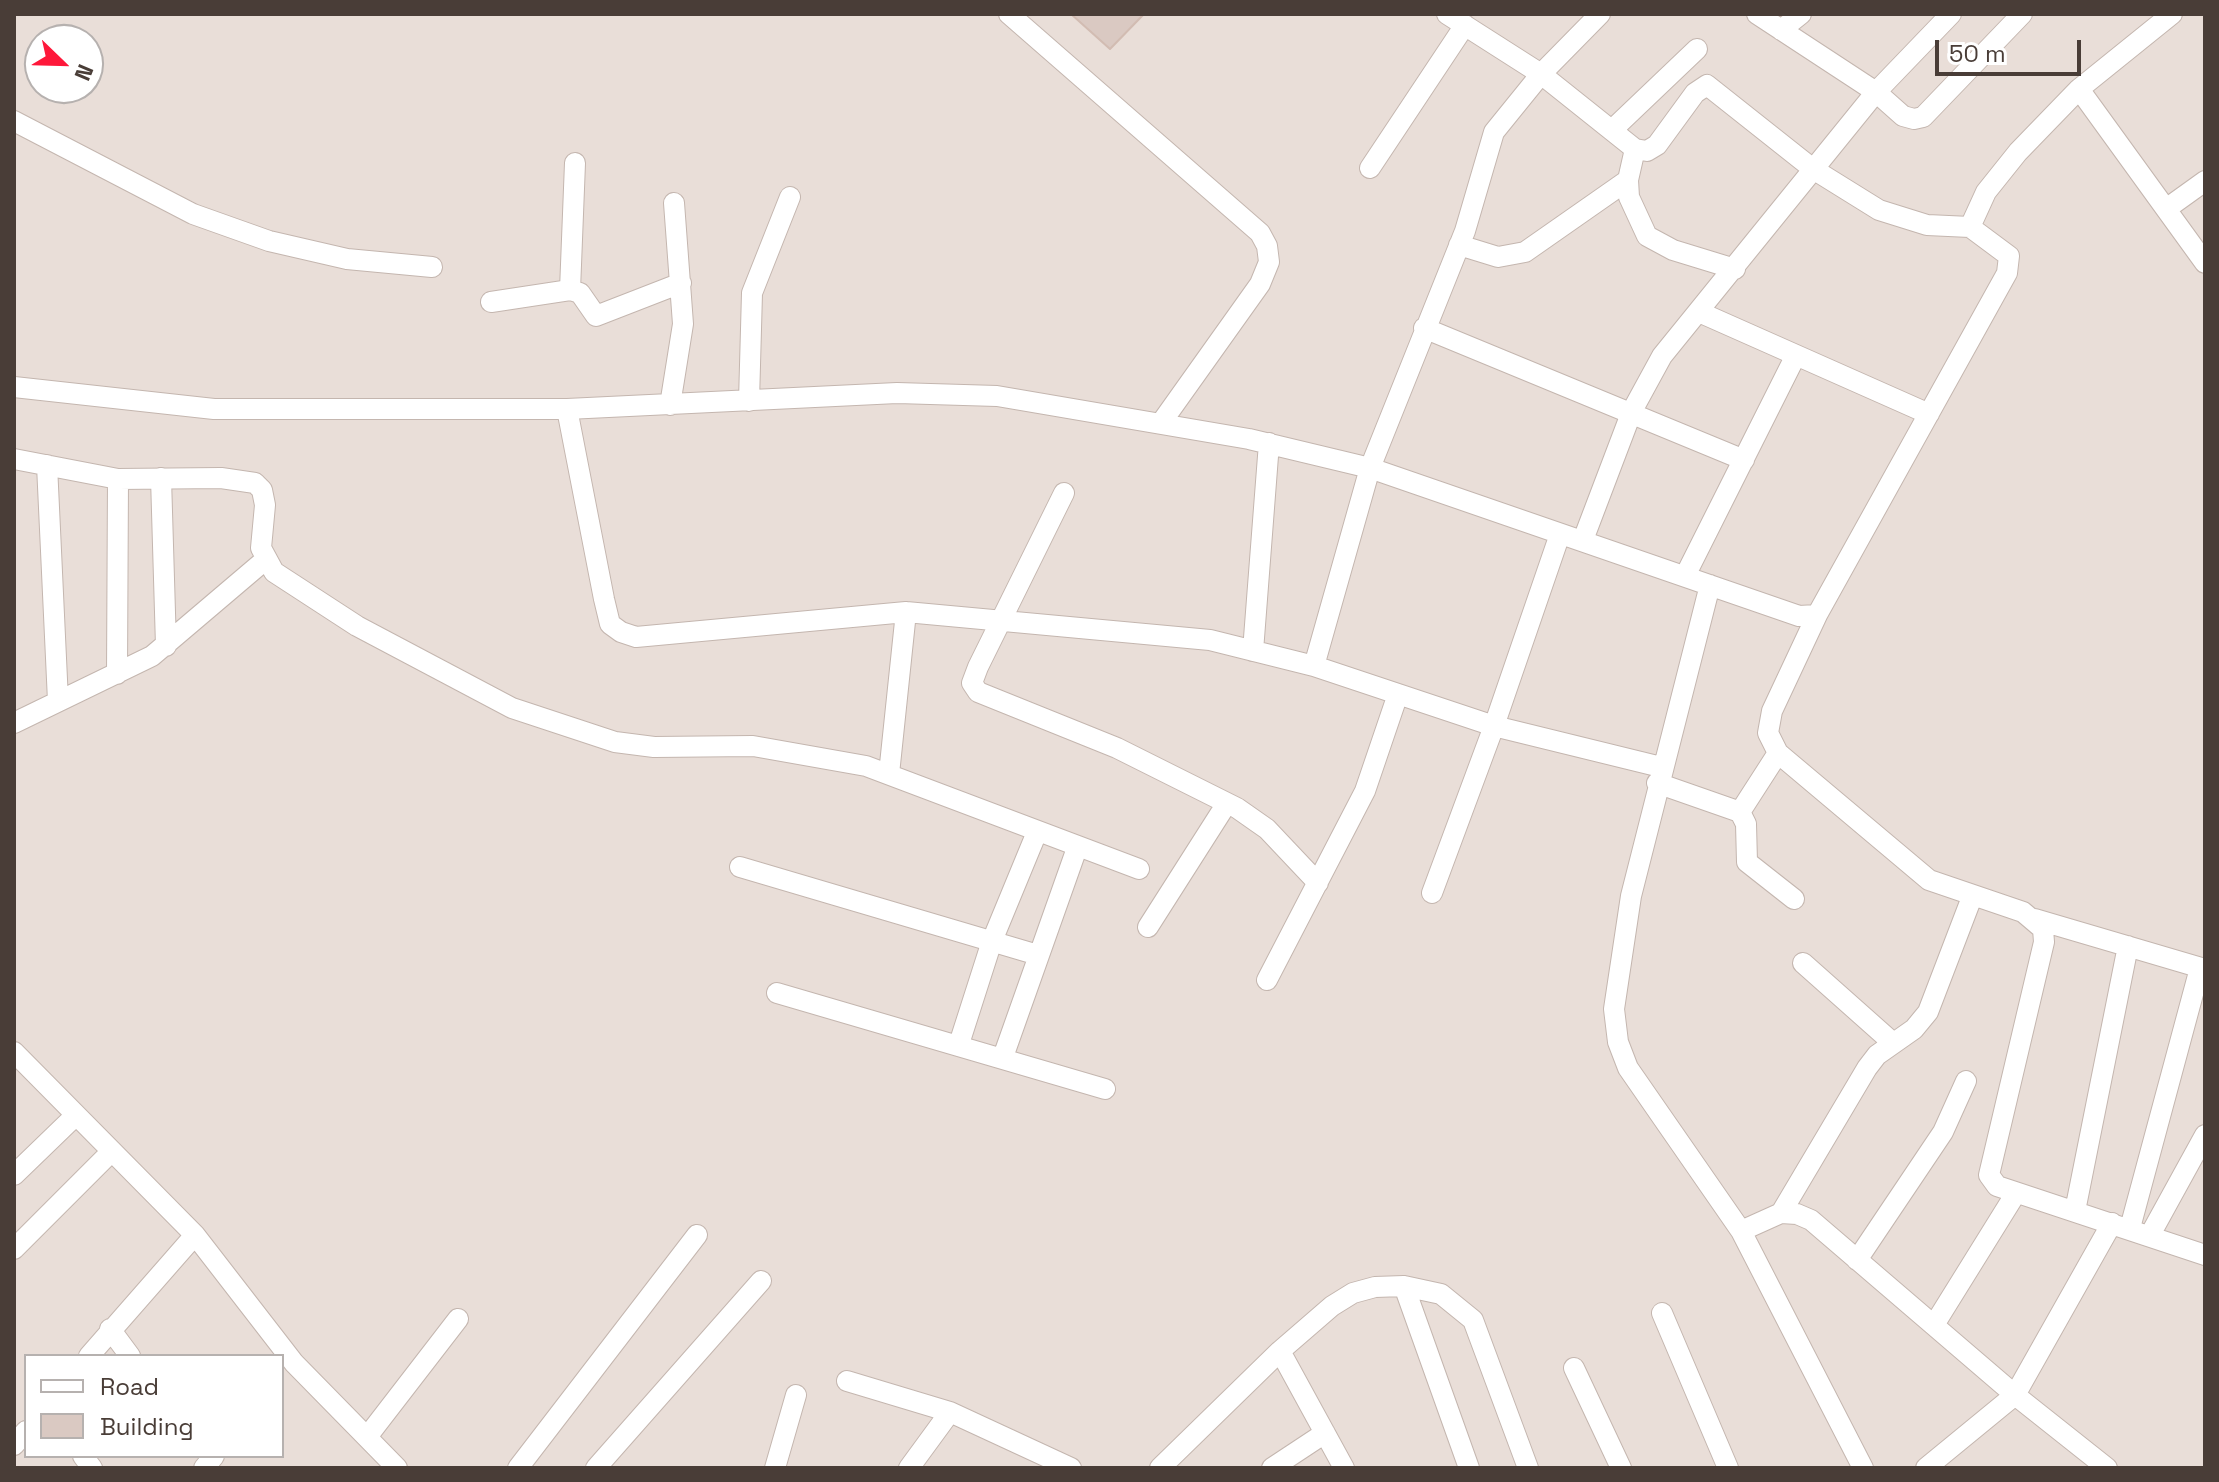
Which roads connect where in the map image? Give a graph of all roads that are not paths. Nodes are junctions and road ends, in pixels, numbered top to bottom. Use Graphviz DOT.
graph roads {
  1 [pos="1009,14"];
  2 [pos="1600,14"];
  3 [pos="1757,14"];
  4 [pos="1801,14"];
  5 [pos="1951,14"];
  6 [pos="2022,14"];
  7 [pos="2172,14"];
  8 [pos="1456,19"];
  9 [pos="1781,30"];
  10 [pos="1697,49"];
  11 [pos="1541,74"];
  12 [pos="2079,89"];
  13 [pos="1876,92"];
  14 [pos="14,121"];
  15 [pos="1612,130"];
  16 [pos="1635,149"];
  17 [pos="575,163"];
  18 [pos="1370,168"];
  19 [pos="1813,169"];
  20 [pos="1628,180"];
  21 [pos="2205,181"];
  22 [pos="790,197"];
  23 [pos="674,203"];
  24 [pos="2166,209"];
  25 [pos="1970,227"];
  26 [pos="1459,245"];
  27 [pos="2205,263"];
  28 [pos="432,267"];
  29 [pos="1735,269"];
  30 [pos="681,283"];
  31 [pos="570,290"];
  32 [pos="491,302"];
  33 [pos="1699,312"];
  34 [pos="1424,328"];
  35 [pos="1796,355"];
  36 [pos="14,387"];
  37 [pos="749,401"];
  38 [pos="670,405"];
  39 [pos="567,409"];
  40 [pos="1632,411"];
  41 [pos="1929,414"];
  42 [pos="1161,423"];
  43 [pos="1269,443"];
  44 [pos="14,459"];
  45 [pos="1744,460"];
  46 [pos="47,465"];
  47 [pos="1370,468"];
  48 [pos="161,478"];
  49 [pos="118,479"];
  50 [pos="1064,493"];
  51 [pos="1560,534"];
  52 [pos="1583,540"];
  53 [pos="265,560"];
  54 [pos="1685,576"];
  55 [pos="1710,585"];
  56 [pos="906,612"];
  57 [pos="1817,615"];
  58 [pos="1001,620"];
  59 [pos="166,646"];
  60 [pos="1253,651"];
  61 [pos="1314,666"];
  62 [pos="117,674"];
  63 [pos="1398,694"];
  64 [pos="58,701"];
  65 [pos="14,723"];
  66 [pos="1494,726"];
  67 [pos="1778,753"];
  68 [pos="889,774"];
  69 [pos="1659,775"];
  70 [pos="1227,803"];
  71 [pos="1740,812"];
  72 [pos="1037,832"];
  73 [pos="1077,848"];
  74 [pos="740,867"];
  75 [pos="1139,869"];
  76 [pos="1318,883"];
  77 [pos="1432,893"];
  78 [pos="1972,897"];
  79 [pos="1794,899"];
  80 [pos="2035,919"];
  81 [pos="1148,927"];
  82 [pos="992,941"];
  83 [pos="2128,946"];
  84 [pos="1038,955"];
  85 [pos="1803,963"];
  86 [pos="2202,968"];
  87 [pos="1267,980"];
  88 [pos="777,993"];
  89 [pos="1893,1043"];
  90 [pos="959,1044"];
  91 [pos="14,1052"];
  92 [pos="1003,1057"];
  93 [pos="1966,1081"];
  94 [pos="1105,1089"];
  95 [pos="74,1117"];
  96 [pos="2205,1135"];
  97 [pos="111,1152"];
  98 [pos="14,1175"];
  99 [pos="2016,1193"];
  100 [pos="2075,1211"];
  101 [pos="1781,1213"];
  102 [pos="2131,1229"];
  103 [pos="1741,1231"];
  104 [pos="195,1235"];
  105 [pos="697,1235"];
  106 [pos="14,1249"];
  107 [pos="2205,1255"];
  108 [pos="1857,1260"];
  109 [pos="761,1281"];
  110 [pos="1404,1286"];
  111 [pos="1662,1313"];
  112 [pos="458,1319"];
  113 [pos="1934,1325"];
  114 [pos="110,1329"];
  115 [pos="1280,1351"];
  116 [pos="91,1354"];
  117 [pos="129,1354"];
  118 [pos="277,1354"];
  119 [pos="1574,1368"];
  120 [pos="288,1370"];
  121 [pos="847,1381"];
  122 [pos="796,1395"];
  123 [pos="2015,1395"];
  124 [pos="950,1412"];
  125 [pos="1325,1433"];
  126 [pos="367,1437"];
  127 [pos="397,1468"];
  128 [pos="518,1468"];
  129 [pos="596,1468"];
  130 [pos="775,1468"];
  131 [pos="909,1468"];
  132 [pos="1071,1468"];
  133 [pos="1160,1468"];
  134 [pos="1272,1468"];
  135 [pos="1344,1468"];
  136 [pos="1469,1468"];
  137 [pos="1528,1468"];
  138 [pos="1621,1468"];
  139 [pos="1728,1468"];
  140 [pos="1863,1468"];
  141 [pos="1926,1468"];
  142 [pos="2107,1468"];
  1 -- 42 [label="street"];
  2 -- 11 [label="street"];
  3 -- 9 [label="street"];
  4 -- 9 [label="street"];
  5 -- 13 [label="street"];
  6 -- 13 [label="street"];
  7 -- 12 [label="street"];
  8 -- 11 [label="street"];
  8 -- 18 [label="street"];
  9 -- 13 [label="street"];
  10 -- 15 [label="street"];
  11 -- 15 [label="street"];
  11 -- 26 [label="street"];
  12 -- 24 [label="street"];
  12 -- 25 [label="street"];
  13 -- 19 [label="street"];
  14 -- 28 [label="street"];
  15 -- 16 [label="street"];
  16 -- 19 [label="street"];
  16 -- 20 [label="street"];
  17 -- 31 [label="street"];
  19 -- 25 [label="street"];
  19 -- 29 [label="street"];
  20 -- 26 [label="street"];
  20 -- 29 [label="street"];
  21 -- 24 [label="street"];
  22 -- 37 [label="street"];
  23 -- 30 [label="street"];
  24 -- 27 [label="street"];
  25 -- 41 [label="street"];
  26 -- 34 [label="street"];
  29 -- 33 [label="street"];
  30 -- 31 [label="street"];
  30 -- 38 [label="street"];
  31 -- 32 [label="street"];
  33 -- 35 [label="street"];
  33 -- 40 [label="street"];
  34 -- 40 [label="street"];
  34 -- 47 [label="street"];
  35 -- 41 [label="street"];
  35 -- 45 [label="street"];
  36 -- 39 [label="street"];
  37 -- 38 [label="street"];
  37 -- 42 [label="street"];
  38 -- 39 [label="street"];
  39 -- 56 [label="street"];
  40 -- 45 [label="street"];
  40 -- 52 [label="street"];
  41 -- 57 [label="street"];
  42 -- 43 [label="street"];
  43 -- 47 [label="street"];
  43 -- 60 [label="street"];
  44 -- 46 [label="street"];
  45 -- 54 [label="street"];
  46 -- 49 [label="street"];
  46 -- 64 [label="street"];
  47 -- 51 [label="street"];
  47 -- 61 [label="street"];
  48 -- 49 [label="street"];
  48 -- 53 [label="street"];
  48 -- 59 [label="street"];
  49 -- 62 [label="street"];
  50 -- 58 [label="street"];
  51 -- 52 [label="street"];
  51 -- 66 [label="street"];
  52 -- 54 [label="street"];
  53 -- 59 [label="street"];
  53 -- 68 [label="street"];
  54 -- 55 [label="street"];
  55 -- 57 [label="street"];
  55 -- 69 [label="street"];
  56 -- 58 [label="street"];
  56 -- 68 [label="street"];
  57 -- 67 [label="street"];
  58 -- 60 [label="street"];
  58 -- 70 [label="street"];
  59 -- 62 [label="street"];
  60 -- 61 [label="street"];
  61 -- 63 [label="street"];
  62 -- 64 [label="street"];
  63 -- 66 [label="street"];
  63 -- 76 [label="street"];
  64 -- 65 [label="street"];
  66 -- 69 [label="street"];
  66 -- 77 [label="street"];
  67 -- 71 [label="street"];
  67 -- 78 [label="street"];
  68 -- 72 [label="street"];
  69 -- 71 [label="street"];
  69 -- 103 [label="street"];
  70 -- 76 [label="street"];
  70 -- 81 [label="street"];
  71 -- 79 [label="street"];
  72 -- 73 [label="street"];
  72 -- 82 [label="street"];
  73 -- 75 [label="street"];
  73 -- 84 [label="street"];
  74 -- 82 [label="street"];
  76 -- 87 [label="street"];
  78 -- 80 [label="street"];
  78 -- 89 [label="street"];
  80 -- 83 [label="street"];
  80 -- 99 [label="street"];
  82 -- 84 [label="street"];
  82 -- 90 [label="street"];
  83 -- 86 [label="street"];
  83 -- 100 [label="street"];
  84 -- 92 [label="street"];
  85 -- 89 [label="street"];
  86 -- 102 [label="street"];
  88 -- 90 [label="street"];
  89 -- 101 [label="street"];
  90 -- 92 [label="street"];
  91 -- 95 [label="street"];
  92 -- 94 [label="street"];
  93 -- 108 [label="street"];
  95 -- 97 [label="street"];
  95 -- 98 [label="street"];
  96 -- 102 [label="street"];
  97 -- 104 [label="street"];
  97 -- 106 [label="street"];
  99 -- 100 [label="street"];
  99 -- 113 [label="street"];
  100 -- 102 [label="street"];
  101 -- 103 [label="street"];
  101 -- 108 [label="street"];
  102 -- 107 [label="street"];
  102 -- 123 [label="street"];
  103 -- 140 [label="street"];
  104 -- 114 [label="street"];
  104 -- 118 [label="street"];
  105 -- 128 [label="street"];
  108 -- 113 [label="street"];
  109 -- 129 [label="street"];
  110 -- 115 [label="street"];
  110 -- 136 [label="street"];
  110 -- 137 [label="street"];
  111 -- 139 [label="street"];
  112 -- 126 [label="street"];
  113 -- 123 [label="street"];
  114 -- 116 [label="street"];
  114 -- 117 [label="street"];
  115 -- 125 [label="street"];
  115 -- 133 [label="street"];
  119 -- 138 [label="street"];
  120 -- 126 [label="street"];
  121 -- 124 [label="street"];
  122 -- 130 [label="street"];
  123 -- 141 [label="street"];
  123 -- 142 [label="street"];
  124 -- 131 [label="street"];
  124 -- 132 [label="street"];
  125 -- 134 [label="street"];
  125 -- 135 [label="street"];
  126 -- 127 [label="street"];
}
